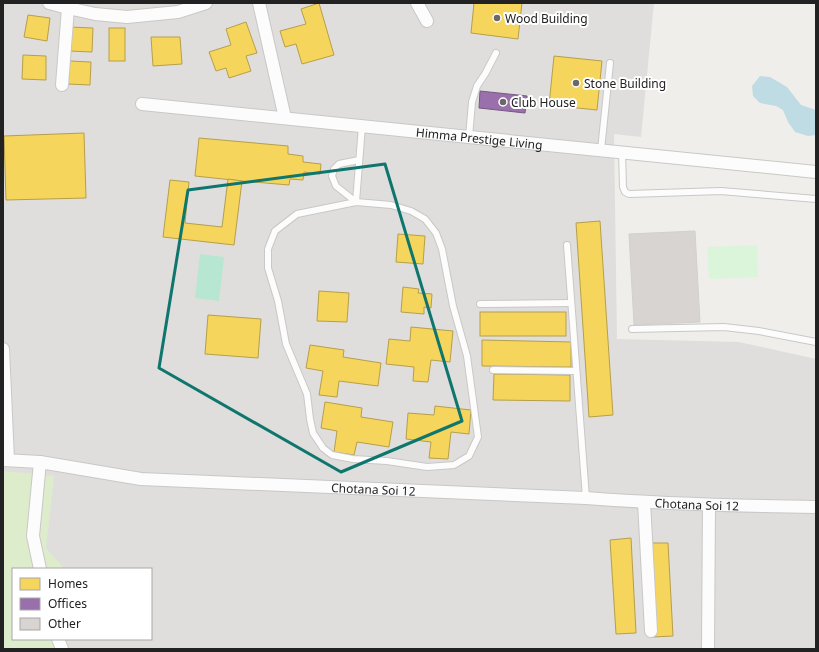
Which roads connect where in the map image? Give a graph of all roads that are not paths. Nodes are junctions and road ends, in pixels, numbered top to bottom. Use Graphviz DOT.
graph roads {
  1 [pos="49,3"];
  2 [pos="206,3"];
  3 [pos="259,3"];
  4 [pos="417,3"];
  5 [pos="68,8"];
  6 [pos="427,21"];
  7 [pos="496,53"];
  8 [pos="610,62"];
  9 [pos="62,85"];
  10 [pos="142,104"];
  11 [pos="285,118"];
  12 [pos="362,126"];
  13 [pos="469,137"];
  14 [pos="601,150"];
  15 [pos="622,152"];
  16 [pos="359,160"];
  17 [pos="816,172"];
  18 [pos="816,199"];
  19 [pos="356,202"];
  20 [pos="567,245"];
  21 [pos="571,303"];
  22 [pos="480,304"];
  23 [pos="632,329"];
  24 [pos="816,342"];
  25 [pos="3,349"];
  26 [pos="493,370"];
  27 [pos="576,371"];
  28 [pos="6,460"];
  29 [pos="40,462"];
  30 [pos="586,498"];
  31 [pos="644,502"];
  32 [pos="709,505"];
  33 [pos="816,507"];
  34 [pos="40,568"];
  35 [pos="651,631"];
  36 [pos="708,649"];
  1 -- 5 [label="street"];
  2 -- 5 [label="street"];
  3 -- 11 [label="street"];
  4 -- 6 [label="street"];
  5 -- 9 [label="street"];
  7 -- 13 [label="lane"];
  8 -- 14 [label="lane"];
  10 -- 11 [label="street, Himma Prestige Living"];
  11 -- 12 [label="street, Himma Prestige Living"];
  12 -- 13 [label="street, Himma Prestige Living"];
  12 -- 16 [label="lane"];
  13 -- 14 [label="street, Himma Prestige Living"];
  14 -- 15 [label="street, Himma Prestige Living"];
  15 -- 17 [label="street, Himma Prestige Living"];
  15 -- 18 [label="lane"];
  16 -- 19 [label="lane"];
  16 -- 19 [label="lane"];
  19 -- 19 [label="lane"];
  20 -- 21 [label="lane"];
  21 -- 22 [label="lane"];
  21 -- 27 [label="lane"];
  23 -- 24 [label="lane"];
  25 -- 28 [label="street"];
  26 -- 27 [label="lane"];
  27 -- 30 [label="lane"];
  28 -- 29 [label="street, Chotana Soi 12"];
  29 -- 30 [label="street, Chotana Soi 12"];
  29 -- 34 [label="street"];
  30 -- 31 [label="street, Chotana Soi 12"];
  31 -- 32 [label="street, Chotana Soi 12"];
  31 -- 35 [label="street"];
  32 -- 33 [label="street, Chotana Soi 12"];
  32 -- 36 [label="street"];
}
